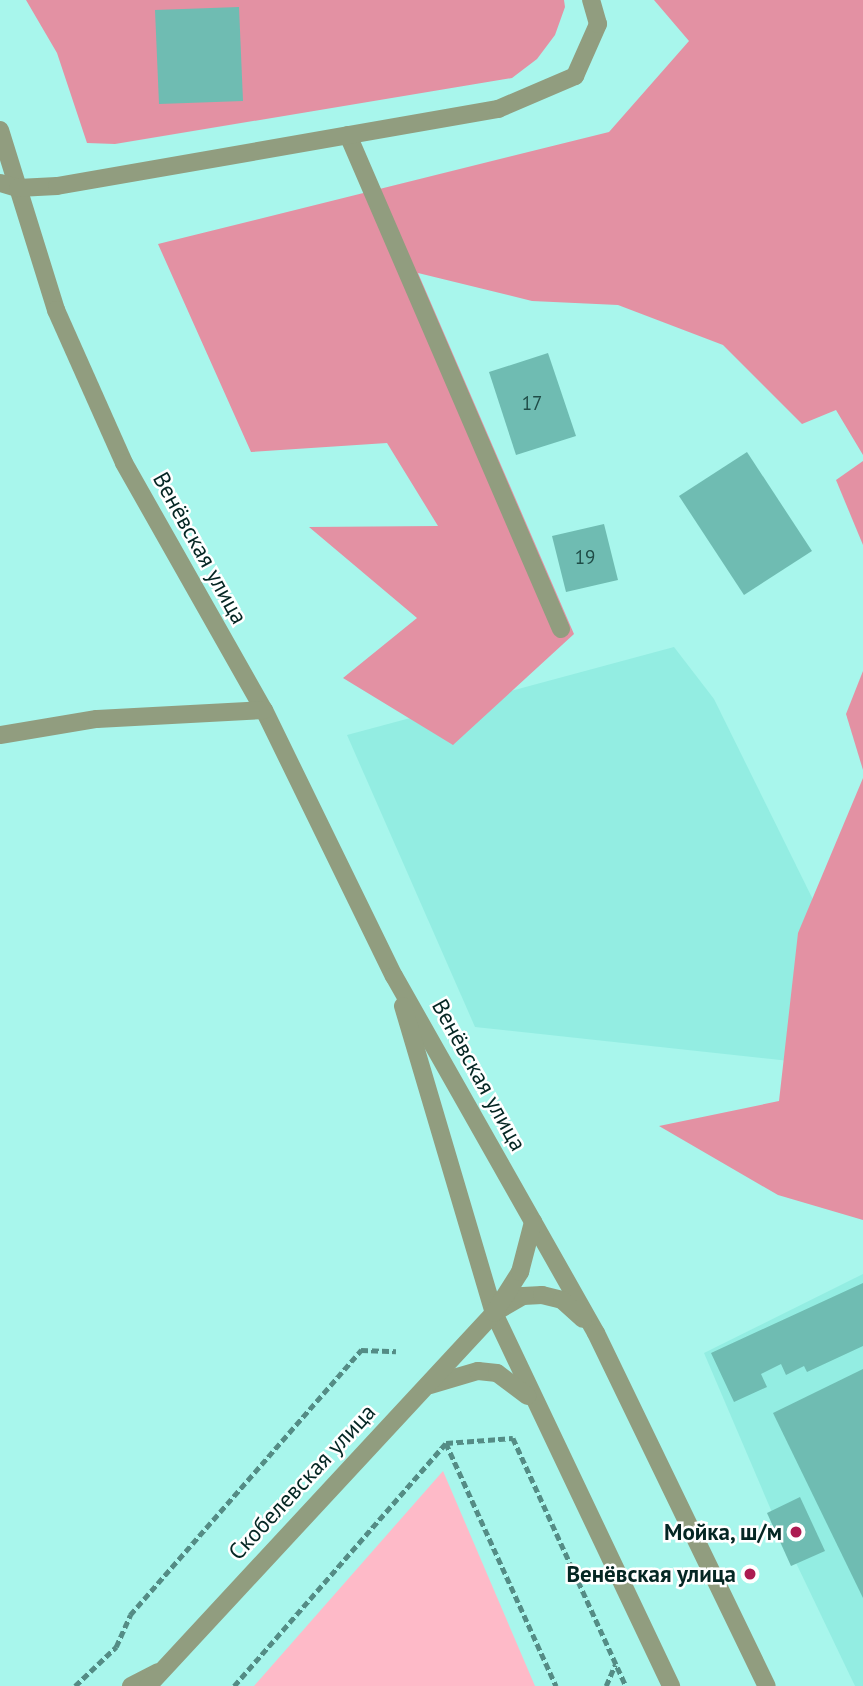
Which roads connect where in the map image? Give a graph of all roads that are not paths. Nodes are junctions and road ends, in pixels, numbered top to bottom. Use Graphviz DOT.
graph roads {
  1 [pos="591,0"];
  2 [pos="0,130"];
  3 [pos="348,135"];
  4 [pos="0,183"];
  5 [pos="18,188"];
  6 [pos="561,629"];
  7 [pos="264,710"];
  8 [pos="0,736"];
  9 [pos="394,976"];
  10 [pos="533,1222"];
  11 [pos="494,1313"];
  12 [pos="596,1333"];
  13 [pos="418,1392"];
  14 [pos="535,1404"];
  15 [pos="164,1669"];
  16 [pos="131,1686"];
  17 [pos="148,1686"];
  18 [pos="671,1686"];
  19 [pos="767,1686"];
  1 -- 3 [label="street"];
  2 -- 5 [label="street, Венёвская улица"];
  3 -- 5 [label="street"];
  3 -- 6 [label="street"];
  4 -- 5 [label="street"];
  5 -- 7 [label="street, Венёвская улица"];
  7 -- 8 [label="street"];
  7 -- 9 [label="street, Венёвская улица"];
  9 -- 10 [label="street, Венёвская улица"];
  9 -- 11 [label="street, Венёвская улица"];
  10 -- 11 [label="street"];
  10 -- 12 [label="street, Венёвская улица"];
  11 -- 12 [label="street"];
  11 -- 13 [label="street, Скобелевская улица"];
  11 -- 14 [label="street, Венёвская улица"];
  12 -- 19 [label="street, Венёвская улица"];
  13 -- 14 [label="street"];
  13 -- 15 [label="street, Скобелевская улица"];
  14 -- 18 [label="street, Венёвская улица"];
  15 -- 16 [label="street"];
  15 -- 17 [label="street, Скобелевская улица"];
}
